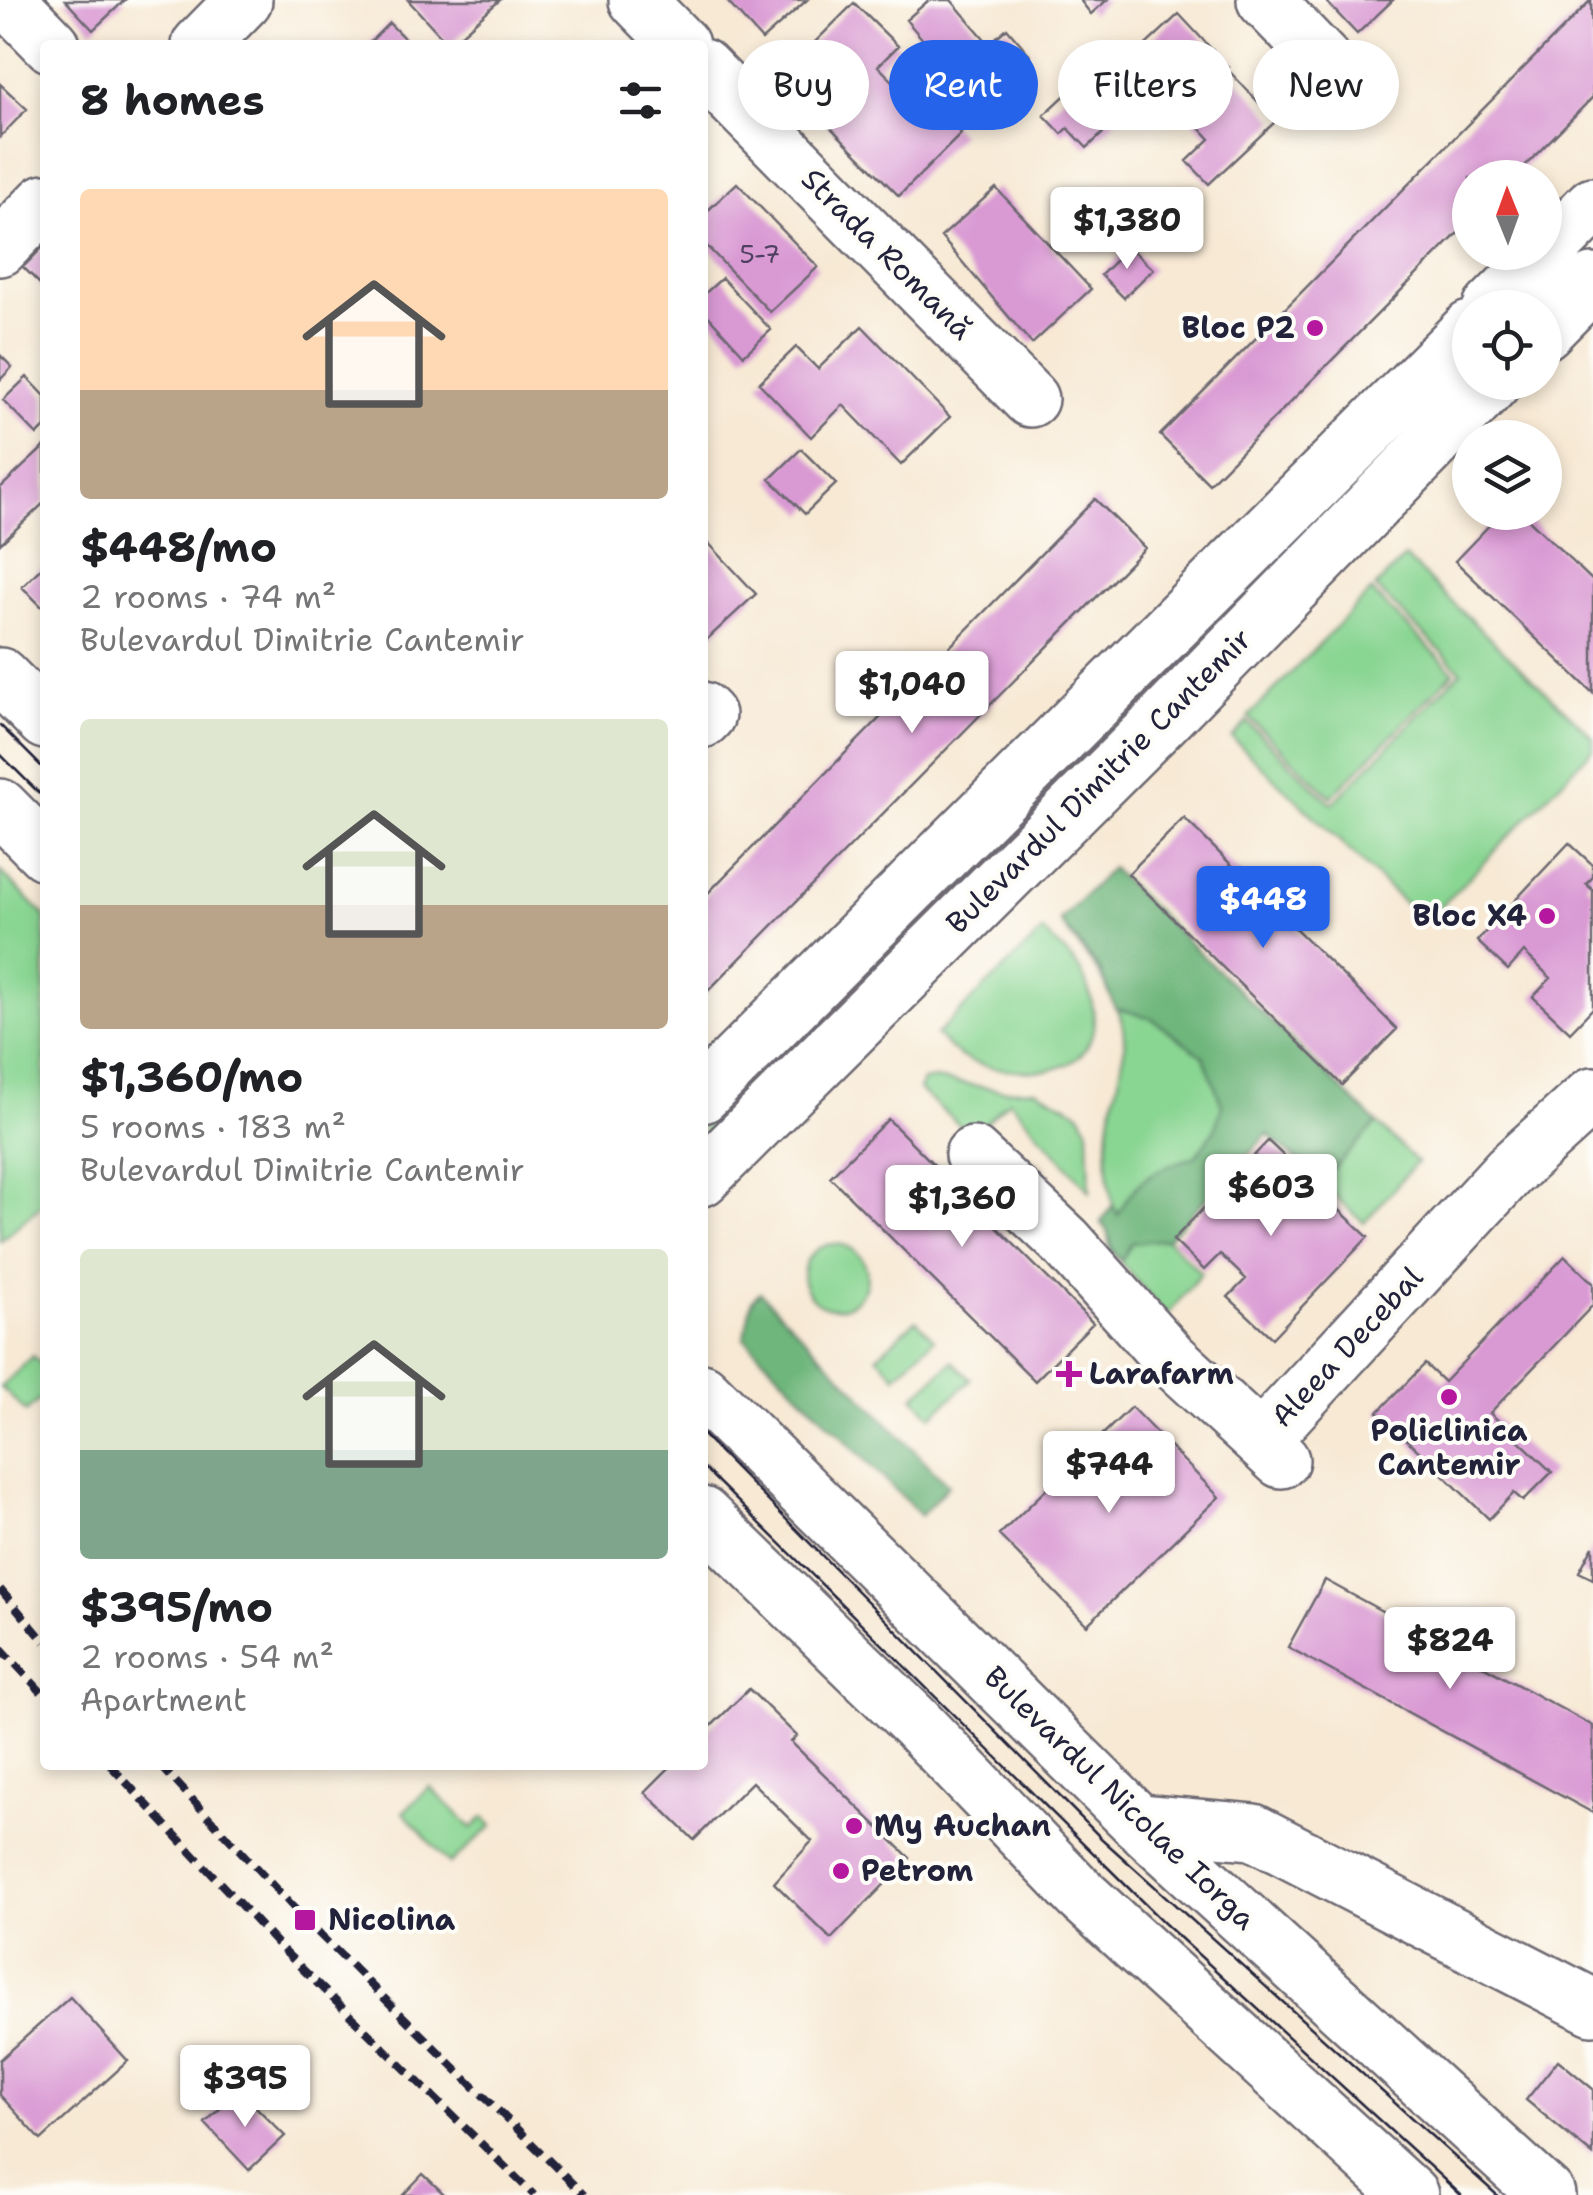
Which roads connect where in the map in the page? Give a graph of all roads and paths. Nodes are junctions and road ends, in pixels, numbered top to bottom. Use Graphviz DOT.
graph roads {
  1 [pos="8,0"];
  2 [pos="244,0"];
  3 [pos="637,0"];
  4 [pos="1264,0"];
  5 [pos="47,40"];
  6 [pos="205,40"];
  7 [pos="676,40"];
  8 [pos="1303,40"];
  9 [pos="708,73"];
  10 [pos="1593,205"];
  11 [pos="40,207"];
  12 [pos="0,248"];
  13 [pos="1593,282"];
  14 [pos="1509,290"];
  15 [pos="1562,314"];
  16 [pos="1452,347"];
  17 [pos="1030,399"];
  18 [pos="1474,400"];
  19 [pos="0,676"];
  20 [pos="40,716"];
  21 [pos="0,807"];
  22 [pos="40,847"];
  23 [pos="708,1088"];
  24 [pos="1593,1095"];
  25 [pos="972,1155"];
  26 [pos="708,1172"];
  27 [pos="708,1397"];
  28 [pos="708,1521"];
  29 [pos="1138,1822"];
  30 [pos="1593,2007"];
  31 [pos="1410,2195"];
  32 [pos="1547,2195"];
  1 -- 5 [label="main road"];
  2 -- 6 [label="main road"];
  3 -- 7 [label="main road"];
  4 -- 8 [label="main road"];
  9 -- 17 [label="main road, Strada Romană"];
  10 -- 14 [label="main road"];
  11 -- 12 [label="main road"];
  13 -- 15 [label="main road"];
  16 -- 23 [label="main road, Bulevardul Dimitrie Cantemir"];
  18 -- 26 [label="main road, Bulevardul Dimitrie Cantemir"];
  19 -- 20 [label="main road"];
  21 -- 22 [label="main road"];
  24 -- 25 [label="main road, Aleea Decebal"];
  27 -- 29 [label="main road, Bulevardul Nicolae Iorga"];
  28 -- 31 [label="main road"];
  29 -- 30 [label="main road"];
  29 -- 32 [label="main road, Bulevardul Nicolae Iorga"];
}
